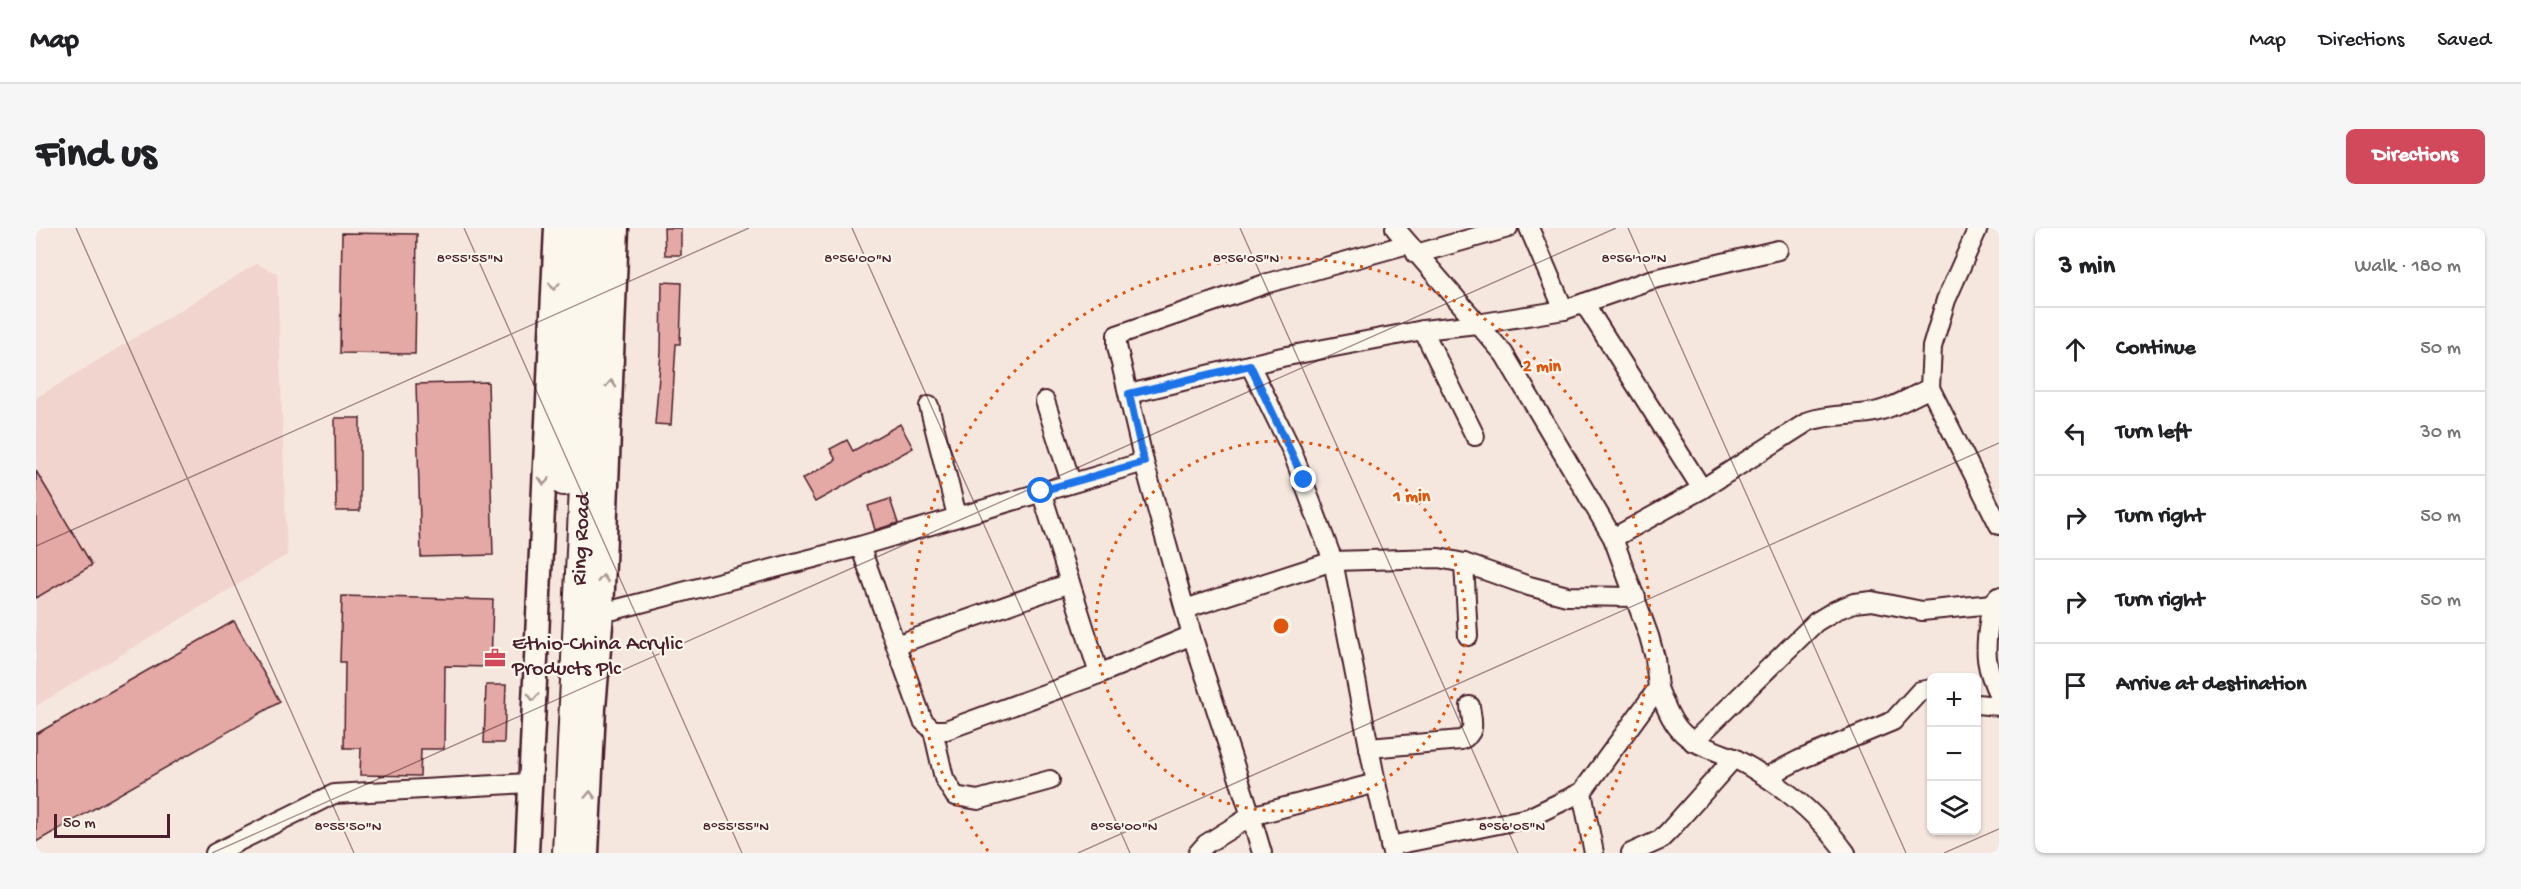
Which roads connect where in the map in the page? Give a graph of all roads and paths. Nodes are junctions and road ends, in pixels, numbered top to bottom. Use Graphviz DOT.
graph roads {
  1 [pos="556,228"];
  2 [pos="575,228"];
  3 [pos="597,228"];
  4 [pos="617,228"];
  5 [pos="1395,228"];
  6 [pos="1528,228"];
  7 [pos="1978,228"];
  8 [pos="1501,229"];
  9 [pos="1412,249"];
  10 [pos="1778,250"];
  11 [pos="1584,303"];
  12 [pos="1564,310"];
  13 [pos="1477,324"];
  14 [pos="1423,330"];
  15 [pos="1250,365"];
  16 [pos="1930,388"];
  17 [pos="1129,394"];
  18 [pos="1045,401"];
  19 [pos="929,406"];
  20 [pos="1475,436"];
  21 [pos="1144,462"];
  22 [pos="1071,482"];
  23 [pos="1702,489"];
  24 [pos="1041,491"];
  25 [pos="957,516"];
  26 [pos="1999,525"];
  27 [pos="1613,538"];
  28 [pos="860,546"];
  29 [pos="1333,561"];
  30 [pos="1464,563"];
  31 [pos="1070,583"];
  32 [pos="1636,597"];
  33 [pos="1995,600"];
  34 [pos="1185,609"];
  35 [pos="602,613"];
  36 [pos="1192,635"];
  37 [pos="1468,636"];
  38 [pos="896,645"];
  39 [pos="1099,674"];
  40 [pos="1658,688"];
  41 [pos="1927,690"];
  42 [pos="1999,696"];
  43 [pos="1981,704"];
  44 [pos="1470,706"];
  45 [pos="1999,706"];
  46 [pos="933,730"];
  47 [pos="1694,742"];
  48 [pos="1369,748"];
  49 [pos="1734,758"];
  50 [pos="1768,776"];
  51 [pos="1050,780"];
  52 [pos="529,783"];
  53 [pos="1376,783"];
  54 [pos="1582,792"];
  55 [pos="1251,816"];
  56 [pos="1391,849"];
  57 [pos="215,853"];
  58 [pos="527,853"];
  59 [pos="548,853"];
  60 [pos="568,853"];
  61 [pos="587,853"];
  62 [pos="1198,853"];
  63 [pos="1262,853"];
  64 [pos="1594,853"];
  65 [pos="1630,853"];
  66 [pos="1846,853"];
  1 -- 52 [label="street, one-way"];
  2 -- 59 [label="highway, Ring Road"];
  3 -- 60 [label="highway, Ring Road"];
  35 -- 4 [label="street, one-way"];
  5 -- 9 [label="street"];
  6 -- 12 [label="street"];
  7 -- 16 [label="street"];
  8 -- 9 [label="street"];
  9 -- 13 [label="street"];
  9 -- 17 [label="street"];
  10 -- 11 [label="street"];
  11 -- 12 [label="street"];
  11 -- 23 [label="street"];
  12 -- 13 [label="street"];
  13 -- 14 [label="street"];
  13 -- 27 [label="street"];
  14 -- 15 [label="street"];
  14 -- 20 [label="street"];
  15 -- 17 [label="street"];
  15 -- 29 [label="street"];
  16 -- 23 [label="street"];
  16 -- 26 [label="street"];
  17 -- 21 [label="street"];
  18 -- 22 [label="street"];
  19 -- 25 [label="street"];
  21 -- 22 [label="street"];
  21 -- 34 [label="street"];
  22 -- 24 [label="street"];
  23 -- 27 [label="street"];
  24 -- 25 [label="street"];
  24 -- 31 [label="street"];
  25 -- 28 [label="street"];
  27 -- 32 [label="street"];
  28 -- 35 [label="street"];
  28 -- 38 [label="street"];
  29 -- 30 [label="street"];
  29 -- 34 [label="street"];
  29 -- 48 [label="street"];
  30 -- 32 [label="street"];
  30 -- 37 [label="street"];
  31 -- 38 [label="street"];
  31 -- 39 [label="street"];
  32 -- 40 [label="street"];
  33 -- 42 [label="street"];
  33 -- 47 [label="street"];
  34 -- 36 [label="street"];
  61 -- 35 [label="street, one-way"];
  36 -- 39 [label="street"];
  36 -- 55 [label="street"];
  38 -- 46 [label="street"];
  39 -- 46 [label="street"];
  40 -- 47 [label="street"];
  40 -- 54 [label="street"];
  41 -- 50 [label="street"];
  43 -- 45 [label="street"];
  44 -- 48 [label="street"];
  46 -- 51 [label="street"];
  47 -- 49 [label="street"];
  48 -- 53 [label="street"];
  49 -- 50 [label="street"];
  49 -- 65 [label="street"];
  50 -- 66 [label="street"];
  52 -- 57 [label="street"];
  52 -- 58 [label="street"];
  53 -- 55 [label="street"];
  53 -- 56 [label="street"];
  54 -- 56 [label="street"];
  54 -- 64 [label="street"];
  55 -- 62 [label="street"];
  55 -- 63 [label="street"];
}
